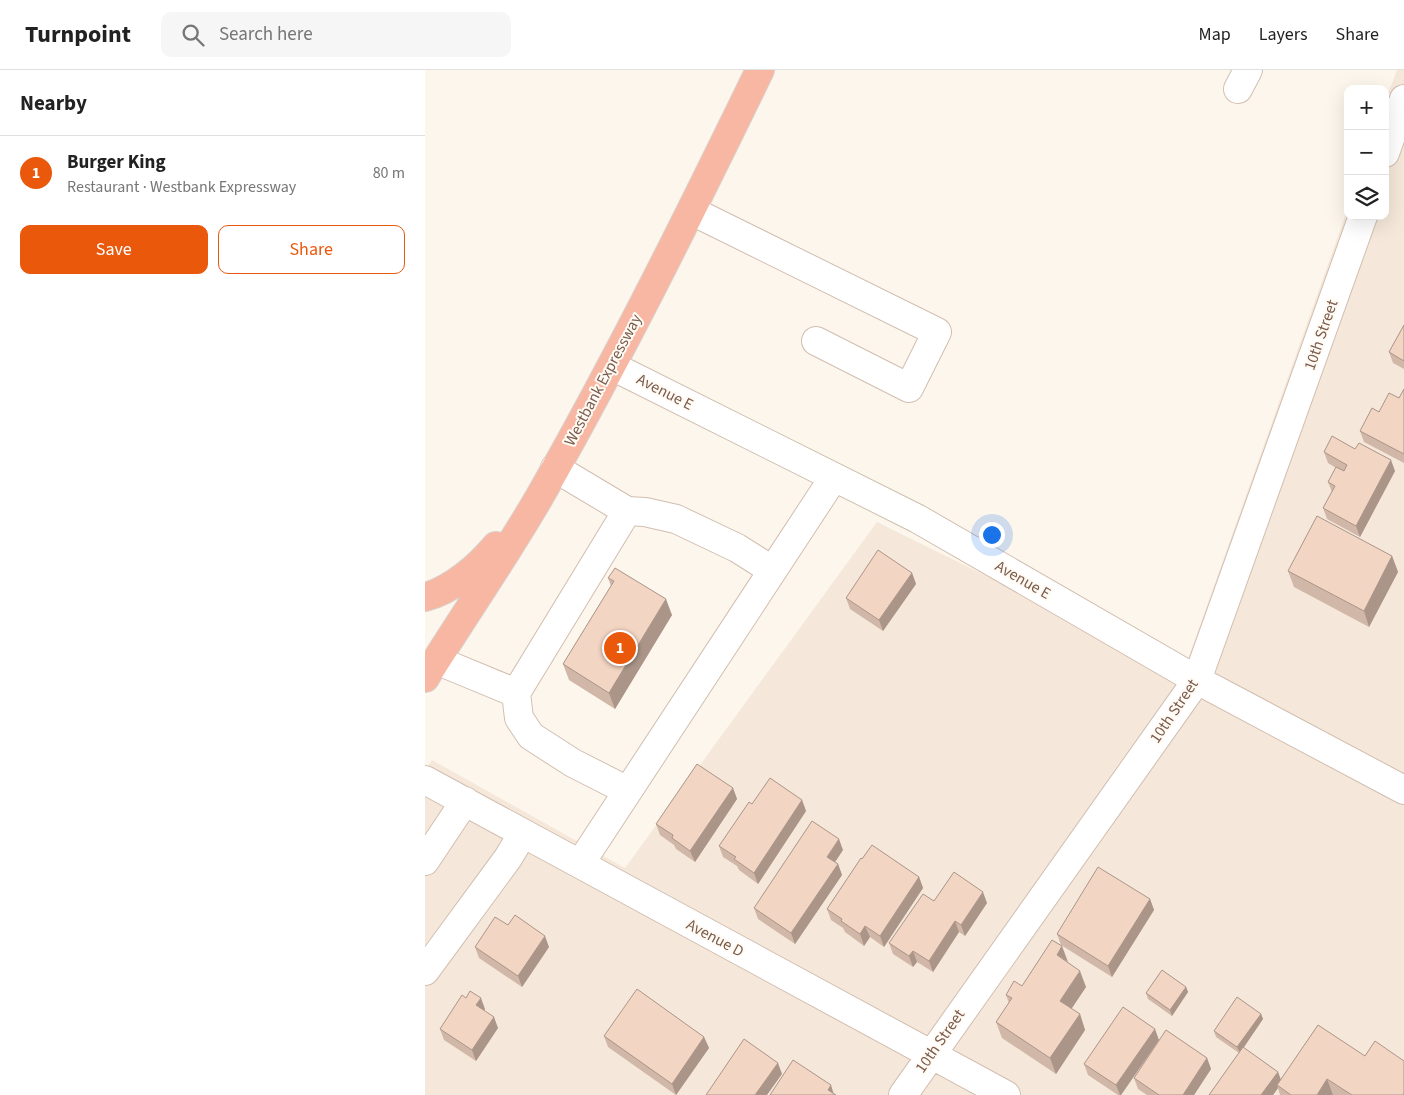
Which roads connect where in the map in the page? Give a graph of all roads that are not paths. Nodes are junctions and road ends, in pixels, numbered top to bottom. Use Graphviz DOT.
graph roads {
  1 [pos="760,70"];
  2 [pos="1404,99"];
  3 [pos="1389,141"];
  4 [pos="692,210"];
  5 [pos="1362,220"];
  6 [pos="816,341"];
  7 [pos="612,366"];
  8 [pos="555,468"];
  9 [pos="833,477"];
  10 [pos="539,498"];
  11 [pos="627,511"];
  12 [pos="772,570"];
  13 [pos="425,597"];
  14 [pos="431,669"];
  15 [pos="1197,680"];
  16 [pos="516,693"];
  17 [pos="425,780"];
  18 [pos="1404,790"];
  19 [pos="628,791"];
  20 [pos="465,801"];
  21 [pos="523,833"];
  22 [pos="425,861"];
  23 [pos="580,864"];
  24 [pos="425,971"];
  25 [pos="930,1054"];
  26 [pos="903,1095"];
  27 [pos="1006,1095"];
  1 -- 4 [label="highway, Westbank Expressway"];
  2 -- 3 [label="street"];
  4 -- 6 [label="street"];
  4 -- 7 [label="highway, Westbank Expressway"];
  5 -- 15 [label="street, 10th Street"];
  7 -- 8 [label="highway, Westbank Expressway"];
  7 -- 9 [label="street, Avenue E"];
  8 -- 10 [label="highway, Westbank Expressway"];
  8 -- 11 [label="street"];
  9 -- 12 [label="street"];
  9 -- 15 [label="street, Avenue E"];
  10 -- 13 [label="highway"];
  10 -- 14 [label="highway, Westbank Expressway"];
  11 -- 12 [label="street"];
  11 -- 16 [label="street"];
  12 -- 19 [label="street"];
  14 -- 16 [label="street"];
  15 -- 18 [label="street, Avenue E"];
  15 -- 25 [label="street, 10th Street"];
  16 -- 19 [label="street"];
  17 -- 20 [label="street, Avenue D"];
  19 -- 23 [label="street"];
  20 -- 21 [label="street, Avenue D"];
  20 -- 22 [label="street"];
  21 -- 23 [label="street, Avenue D"];
  21 -- 24 [label="street"];
  23 -- 25 [label="street, Avenue D"];
  25 -- 26 [label="street, 10th Street"];
  25 -- 27 [label="street, Avenue D"];
}
